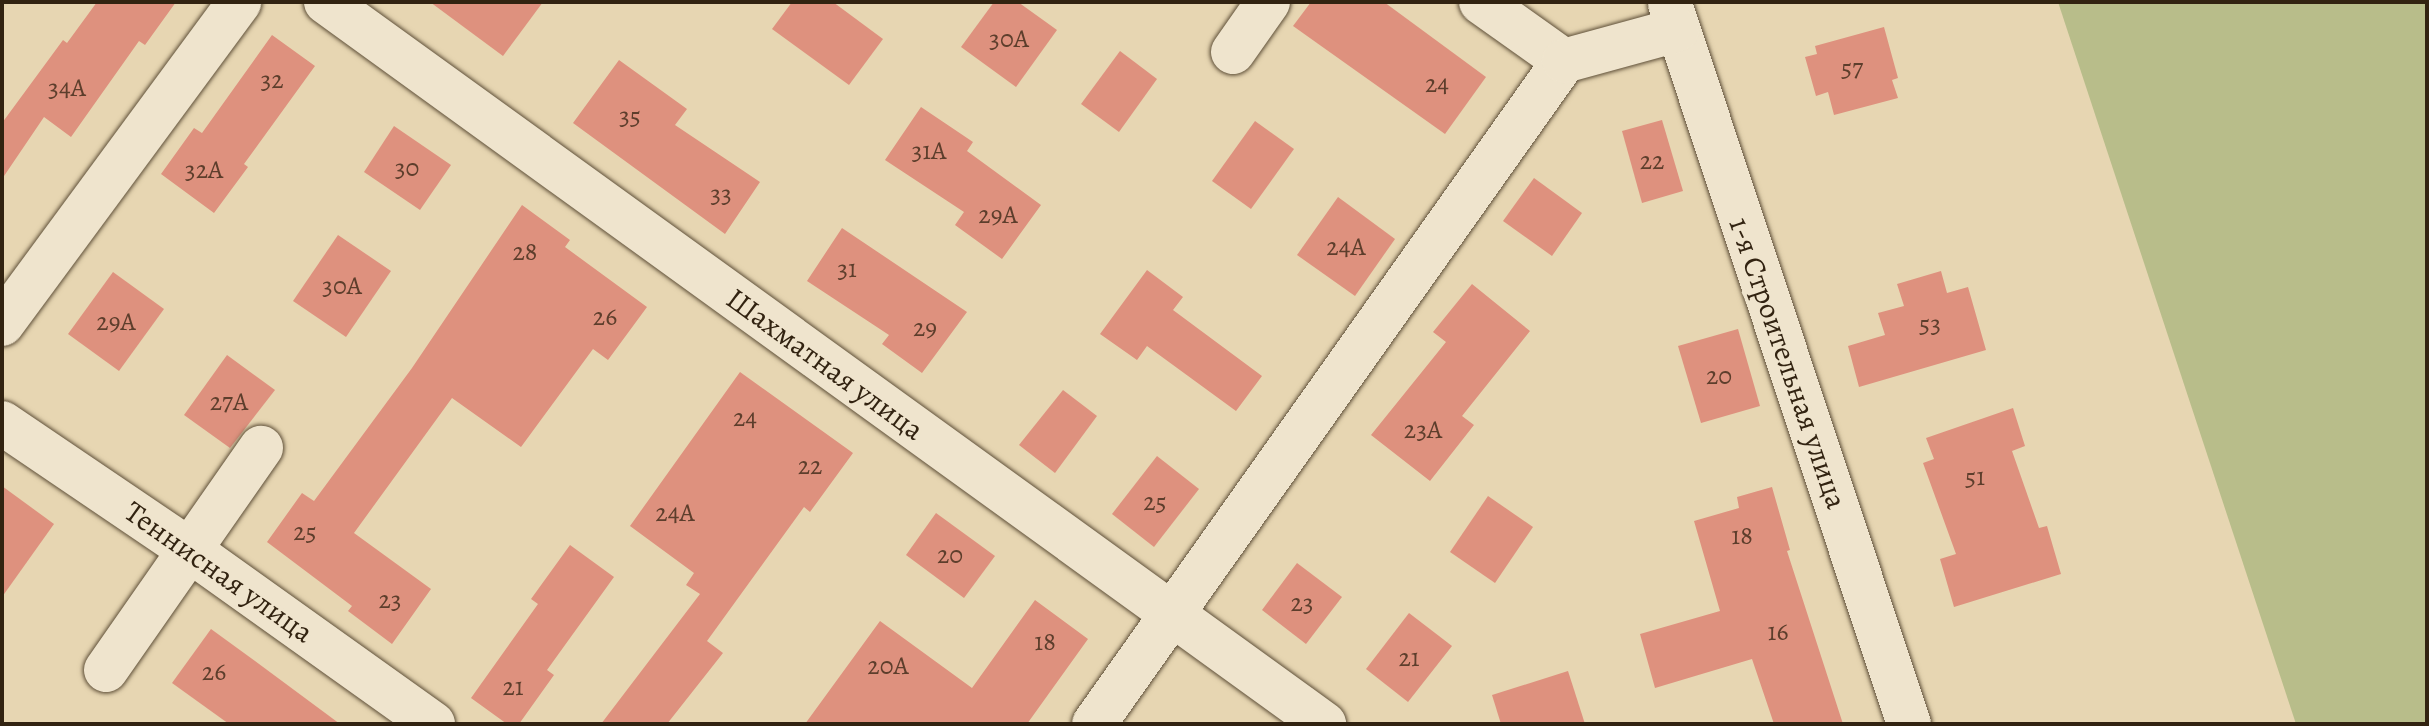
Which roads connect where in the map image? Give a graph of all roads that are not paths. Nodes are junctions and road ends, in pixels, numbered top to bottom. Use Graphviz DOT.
graph roads {
  1 [pos="239,2"];
  2 [pos="326,2"];
  3 [pos="1268,2"];
  4 [pos="1481,2"];
  5 [pos="1673,16"];
  6 [pos="1233,52"];
  7 [pos="1564,61"];
  8 [pos="2,324"];
  9 [pos="2,423"];
  10 [pos="261,448"];
  11 [pos="188,549"];
  12 [pos="1172,617"];
  13 [pos="106,670"];
  14 [pos="433,724"];
  15 [pos="1094,724"];
  16 [pos="1324,724"];
  17 [pos="1909,724"];
  1 -- 8 [label="street"];
  2 -- 12 [label="street, Шахматная улица"];
  3 -- 6 [label="street"];
  4 -- 7 [label="street"];
  5 -- 7 [label="street"];
  5 -- 17 [label="street, 1-я Строительная улица"];
  7 -- 12 [label="street"];
  9 -- 11 [label="street, Теннисная улица"];
  10 -- 11 [label="street"];
  11 -- 13 [label="street"];
  11 -- 14 [label="street, Теннисная улица"];
  12 -- 15 [label="street"];
  12 -- 16 [label="street, Шахматная улица"];
}
